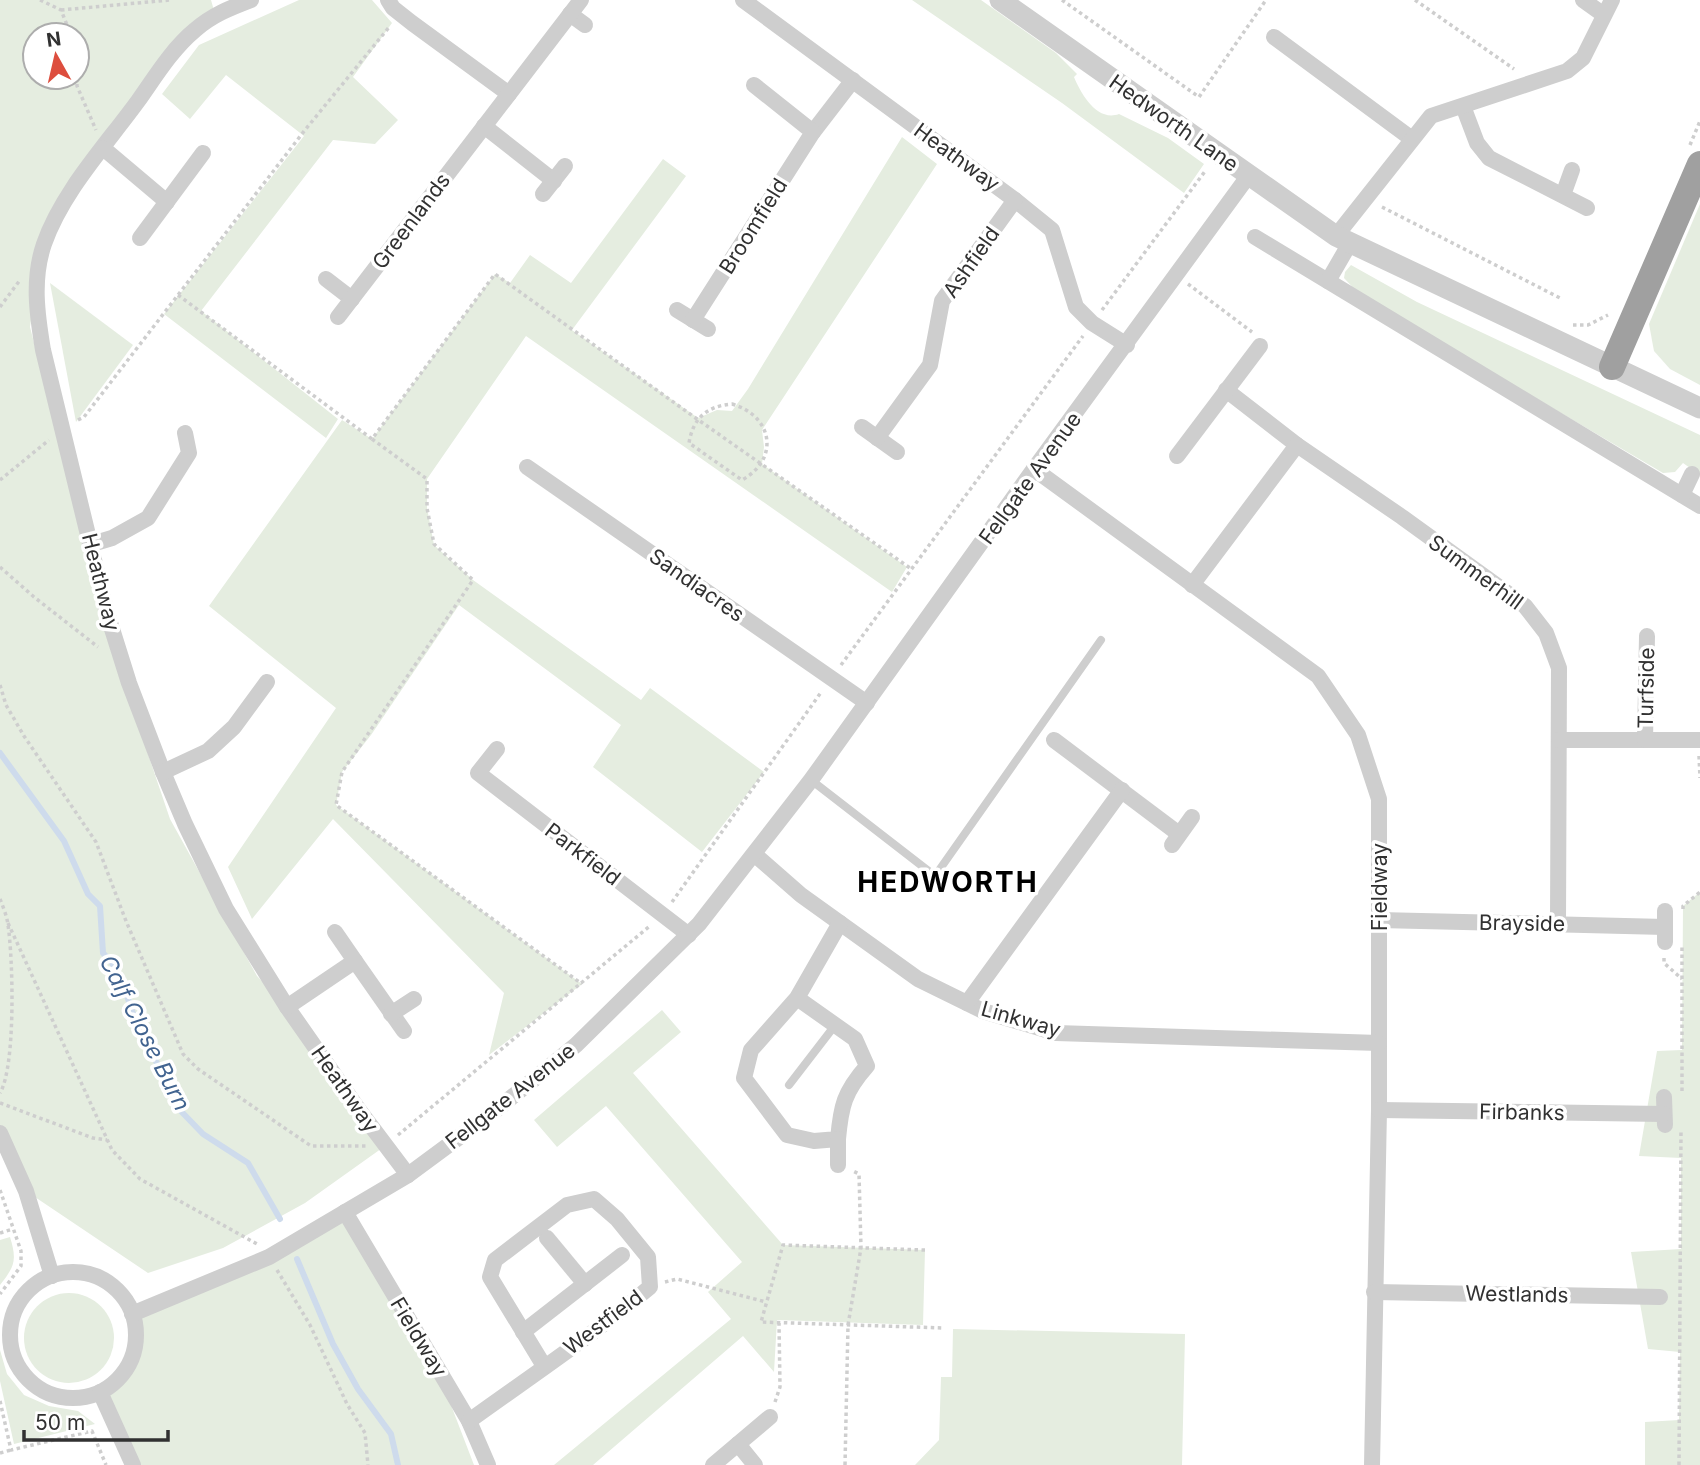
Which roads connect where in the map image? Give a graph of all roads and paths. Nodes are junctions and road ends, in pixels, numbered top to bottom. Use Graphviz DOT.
graph roads {
  1 [pos="40,0"];
  2 [pos="170,0"];
  3 [pos="251,0"];
  4 [pos="388,0"];
  5 [pos="581,0"];
  6 [pos="743,0"];
  7 [pos="1000,0"];
  8 [pos="1062,0"];
  9 [pos="1266,0"];
  10 [pos="1415,0"];
  11 [pos="1583,0"];
  12 [pos="1612,0"];
  13 [pos="61,10"];
  14 [pos="400,14"];
  15 [pos="570,14"];
  16 [pos="1604,15"];
  17 [pos="65,21"];
  18 [pos="585,24"];
  19 [pos="1274,37"];
  20 [pos="853,80"];
  21 [pos="1533,82"];
  22 [pos="754,85"];
  23 [pos="79,91"];
  24 [pos="509,94"];
  25 [pos="1463,106"];
  26 [pos="484,126"];
  27 [pos="813,132"];
  28 [pos="1412,139"];
  29 [pos="103,148"];
  30 [pos="203,153"];
  31 [pos="1700,164"];
  32 [pos="565,166"];
  33 [pos="1572,170"];
  34 [pos="1250,176"];
  35 [pos="554,181"];
  36 [pos="543,194"];
  37 [pos="1563,195"];
  38 [pos="1365,198"];
  39 [pos="1015,200"];
  40 [pos="167,202"];
  41 [pos="1587,208"];
  42 [pos="1255,237"];
  43 [pos="140,238"];
  44 [pos="1343,240"];
  45 [pos="1177,276"];
  46 [pos="326,279"];
  47 [pos="1328,281"];
  48 [pos="178,295"];
  49 [pos="1560,298"];
  50 [pos="352,299"];
  51 [pos="677,310"];
  52 [pos="338,317"];
  53 [pos="694,320"];
  54 [pos="708,329"];
  55 [pos="1127,345"];
  56 [pos="1260,346"];
  57 [pos="1612,367"];
  58 [pos="1226,390"];
  59 [pos="1700,408"];
  60 [pos="697,419"];
  61 [pos="862,427"];
  62 [pos="64,428"];
  63 [pos="185,433"];
  64 [pos="877,438"];
  65 [pos="372,439"];
  66 [pos="1297,445"];
  67 [pos="897,452"];
  68 [pos="1177,456"];
  69 [pos="762,464"];
  70 [pos="527,467"];
  71 [pos="1034,469"];
  72 [pos="1692,474"];
  73 [pos="0,481"];
  74 [pos="1682,495"];
  75 [pos="1700,506"];
  76 [pos="92,544"];
  77 [pos="0,566"];
  78 [pos="911,568"];
  79 [pos="1192,585"];
  80 [pos="1647,636"];
  81 [pos="1101,640"];
  82 [pos="123,665"];
  83 [pos="267,682"];
  84 [pos="0,685"];
  85 [pos="867,703"];
  86 [pos="1699,729"];
  87 [pos="1054,740"];
  88 [pos="1559,740"];
  89 [pos="1646,740"];
  90 [pos="1699,746"];
  91 [pos="497,749"];
  92 [pos="464,762"];
  93 [pos="163,772"];
  94 [pos="478,773"];
  95 [pos="1700,778"];
  96 [pos="811,780"];
  97 [pos="1122,790"];
  98 [pos="1192,817"];
  99 [pos="754,855"];
  100 [pos="1700,892"];
  101 [pos="0,899"];
  102 [pos="1683,918"];
  103 [pos="1379,919"];
  104 [pos="8,923"];
  105 [pos="840,923"];
  106 [pos="1558,923"];
  107 [pos="1665,927"];
  108 [pos="335,932"];
  109 [pos="689,935"];
  110 [pos="1682,943"];
  111 [pos="355,961"];
  112 [pos="1682,979"];
  113 [pos="582,984"];
  114 [pos="797,998"];
  115 [pos="414,999"];
  116 [pos="967,1003"];
  117 [pos="287,1007"];
  118 [pos="391,1014"];
  119 [pos="836,1024"];
  120 [pos="404,1031"];
  121 [pos="1379,1043"];
  122 [pos="789,1085"];
  123 [pos="1682,1091"];
  124 [pos="0,1093"];
  125 [pos="1664,1097"];
  126 [pos="0,1103"];
  127 [pos="1379,1110"];
  128 [pos="1681,1131"];
  129 [pos="0,1132"];
  130 [pos="838,1139"];
  131 [pos="107,1140"];
  132 [pos="385,1146"];
  133 [pos="838,1165"];
  134 [pos="408,1175"];
  135 [pos="0,1190"];
  136 [pos="345,1212"];
  137 [pos="13,1229"];
  138 [pos="0,1233"];
  139 [pos="547,1238"];
  140 [pos="861,1248"];
  141 [pos="925,1250"];
  142 [pos="622,1255"];
  143 [pos="269,1257"];
  144 [pos="52,1276"];
  145 [pos="585,1284"];
  146 [pos="650,1287"];
  147 [pos="1374,1292"];
  148 [pos="0,1294"];
  149 [pos="1660,1297"];
  150 [pos="767,1303"];
  151 [pos="132,1314"];
  152 [pos="779,1323"];
  153 [pos="848,1325"];
  154 [pos="944,1328"];
  155 [pos="523,1332"];
  156 [pos="544,1366"];
  157 [pos="100,1392"];
  158 [pos="0,1401"];
  159 [pos="770,1417"];
  160 [pos="469,1421"];
  161 [pos="738,1444"];
  162 [pos="11,1450"];
  163 [pos="0,1453"];
  164 [pos="106,1465"];
  165 [pos="133,1465"];
  166 [pos="368,1465"];
  167 [pos="488,1465"];
  168 [pos="713,1465"];
  169 [pos="755,1465"];
  170 [pos="845,1465"];
  171 [pos="1372,1465"];
  172 [pos="1679,1465"];
  1 -- 13 [label="path"];
  2 -- 13 [label="path"];
  3 -- 29 [label="street, Heathway"];
  4 -- 14 [label="street"];
  5 -- 15 [label="street, Greenlands"];
  6 -- 20 [label="street, Heathway"];
  7 -- 34 [label="street, Hedworth Lane"];
  8 -- 9 [label="path"];
  10 -- 21 [label="path"];
  11 -- 16 [label="street"];
  12 -- 16 [label="street"];
  13 -- 17 [label="path"];
  14 -- 24 [label="street"];
  14 -- 48 [label="path"];
  15 -- 18 [label="street"];
  15 -- 24 [label="street, Greenlands"];
  16 -- 21 [label="street"];
  19 -- 28 [label="street"];
  20 -- 27 [label="street, Broomfield"];
  20 -- 39 [label="street, Heathway"];
  21 -- 25 [label="street"];
  22 -- 27 [label="street"];
  23 -- 29 [label="path"];
  24 -- 26 [label="street, Greenlands"];
  25 -- 28 [label="street"];
  25 -- 37 [label="street"];
  26 -- 35 [label="street"];
  26 -- 50 [label="street, Greenlands"];
  27 -- 53 [label="street, Broomfield"];
  28 -- 38 [label="street"];
  29 -- 40 [label="street"];
  29 -- 62 [label="street, Heathway"];
  30 -- 40 [label="street"];
  31 -- 57 [label="highway"];
  32 -- 35 [label="street"];
  33 -- 37 [label="street"];
  34 -- 44 [label="street, Hedworth Lane"];
  34 -- 45 [label="street, Fellgate Avenue"];
  35 -- 36 [label="street"];
  37 -- 41 [label="street"];
  38 -- 44 [label="street"];
  38 -- 49 [label="path"];
  39 -- 55 [label="street, Heathway"];
  39 -- 64 [label="street, Ashfield"];
  40 -- 43 [label="street"];
  42 -- 47 [label="street"];
  44 -- 47 [label="street"];
  44 -- 57 [label="street, Hedworth Lane"];
  45 -- 55 [label="street, Fellgate Avenue"];
  45 -- 56 [label="path"];
  46 -- 50 [label="street"];
  47 -- 74 [label="street"];
  48 -- 62 [label="path"];
  48 -- 65 [label="path"];
  50 -- 52 [label="street, Greenlands"];
  51 -- 53 [label="street"];
  53 -- 54 [label="street"];
  55 -- 71 [label="street, Fellgate Avenue"];
  56 -- 58 [label="street"];
  57 -- 59 [label="street, Hedworth Lane"];
  58 -- 66 [label="street, Summerhill"];
  58 -- 68 [label="street"];
  60 -- 65 [label="path"];
  60 -- 69 [label="path"];
  60 -- 69 [label="path"];
  60 -- 69 [label="path"];
  61 -- 64 [label="street"];
  62 -- 73 [label="path"];
  62 -- 76 [label="street, Heathway"];
  63 -- 76 [label="street"];
  64 -- 67 [label="street"];
  65 -- 113 [label="path"];
  66 -- 79 [label="street"];
  66 -- 88 [label="street, Summerhill"];
  69 -- 78 [label="path"];
  70 -- 85 [label="street, Sandiacres"];
  71 -- 79 [label="street, Fieldway"];
  71 -- 85 [label="street, Fellgate Avenue"];
  72 -- 74 [label="street"];
  74 -- 75 [label="street"];
  76 -- 82 [label="street, Heathway"];
  77 -- 82 [label="path"];
  79 -- 103 [label="street, Fieldway"];
  80 -- 89 [label="street, Turfside"];
  81 -- 96 [label="lane"];
  82 -- 93 [label="street, Heathway"];
  83 -- 93 [label="street"];
  84 -- 132 [label="path"];
  85 -- 96 [label="street, Fellgate Avenue"];
  86 -- 90 [label="street"];
  87 -- 97 [label="street"];
  88 -- 89 [label="street, Turfside"];
  88 -- 106 [label="street, Summerhill"];
  89 -- 90 [label="street, Turfside"];
  90 -- 95 [label="path"];
  91 -- 94 [label="street"];
  92 -- 94 [label="street, Parkfield"];
  93 -- 117 [label="street, Heathway"];
  94 -- 109 [label="street, Parkfield"];
  96 -- 99 [label="street, Fellgate Avenue"];
  97 -- 98 [label="street"];
  97 -- 116 [label="street"];
  99 -- 105 [label="street, Linkway"];
  99 -- 109 [label="street, Fellgate Avenue"];
  100 -- 102 [label="path"];
  101 -- 104 [label="path"];
  103 -- 106 [label="street, Brayside"];
  103 -- 121 [label="street, Fieldway"];
  104 -- 124 [label="path"];
  104 -- 131 [label="path"];
  105 -- 114 [label="street"];
  105 -- 116 [label="street, Linkway"];
  106 -- 107 [label="street, Brayside"];
  107 -- 112 [label="path"];
  108 -- 111 [label="street"];
  109 -- 134 [label="street, Fellgate Avenue"];
  110 -- 112 [label="path"];
  111 -- 117 [label="street"];
  111 -- 118 [label="street"];
  112 -- 123 [label="path"];
  114 -- 119 [label="street"];
  114 -- 130 [label="street"];
  115 -- 118 [label="street"];
  116 -- 121 [label="street, Linkway"];
  117 -- 132 [label="street, Heathway"];
  118 -- 120 [label="street"];
  119 -- 122 [label="lane"];
  119 -- 130 [label="street"];
  121 -- 127 [label="street, Fieldway"];
  125 -- 127 [label="street, Firbanks"];
  126 -- 131 [label="path"];
  127 -- 147 [label="street, Fieldway"];
  128 -- 172 [label="path"];
  129 -- 144 [label="street"];
  130 -- 133 [label="street"];
  131 -- 143 [label="path"];
  132 -- 134 [label="street, Heathway"];
  133 -- 140 [label="path"];
  134 -- 136 [label="street, Fellgate Avenue"];
  135 -- 137 [label="path"];
  136 -- 143 [label="street, Fellgate Avenue"];
  136 -- 160 [label="street, Fieldway"];
  137 -- 138 [label="path"];
  137 -- 148 [label="path"];
  139 -- 145 [label="street, Westfield"];
  140 -- 141 [label="path"];
  140 -- 150 [label="path"];
  140 -- 153 [label="path"];
  142 -- 145 [label="street, Westfield"];
  143 -- 151 [label="street, Fellgate Avenue"];
  143 -- 166 [label="path"];
  144 -- 151 [label="street"];
  144 -- 157 [label="street"];
  145 -- 155 [label="street, Westfield"];
  146 -- 150 [label="path"];
  146 -- 155 [label="street, Westfield"];
  146 -- 156 [label="street, Westfield"];
  147 -- 149 [label="street, Westlands"];
  147 -- 171 [label="street, Fieldway"];
  150 -- 152 [label="path"];
  151 -- 157 [label="street"];
  152 -- 153 [label="path"];
  152 -- 159 [label="path"];
  153 -- 154 [label="path"];
  153 -- 170 [label="path"];
  155 -- 156 [label="street, Westfield"];
  156 -- 160 [label="street, Westfield"];
  157 -- 165 [label="street"];
  158 -- 162 [label="path"];
  159 -- 161 [label="street"];
  160 -- 167 [label="street, Fieldway"];
  161 -- 168 [label="street"];
  161 -- 169 [label="street"];
  162 -- 163 [label="path"];
  162 -- 164 [label="path"];
}
